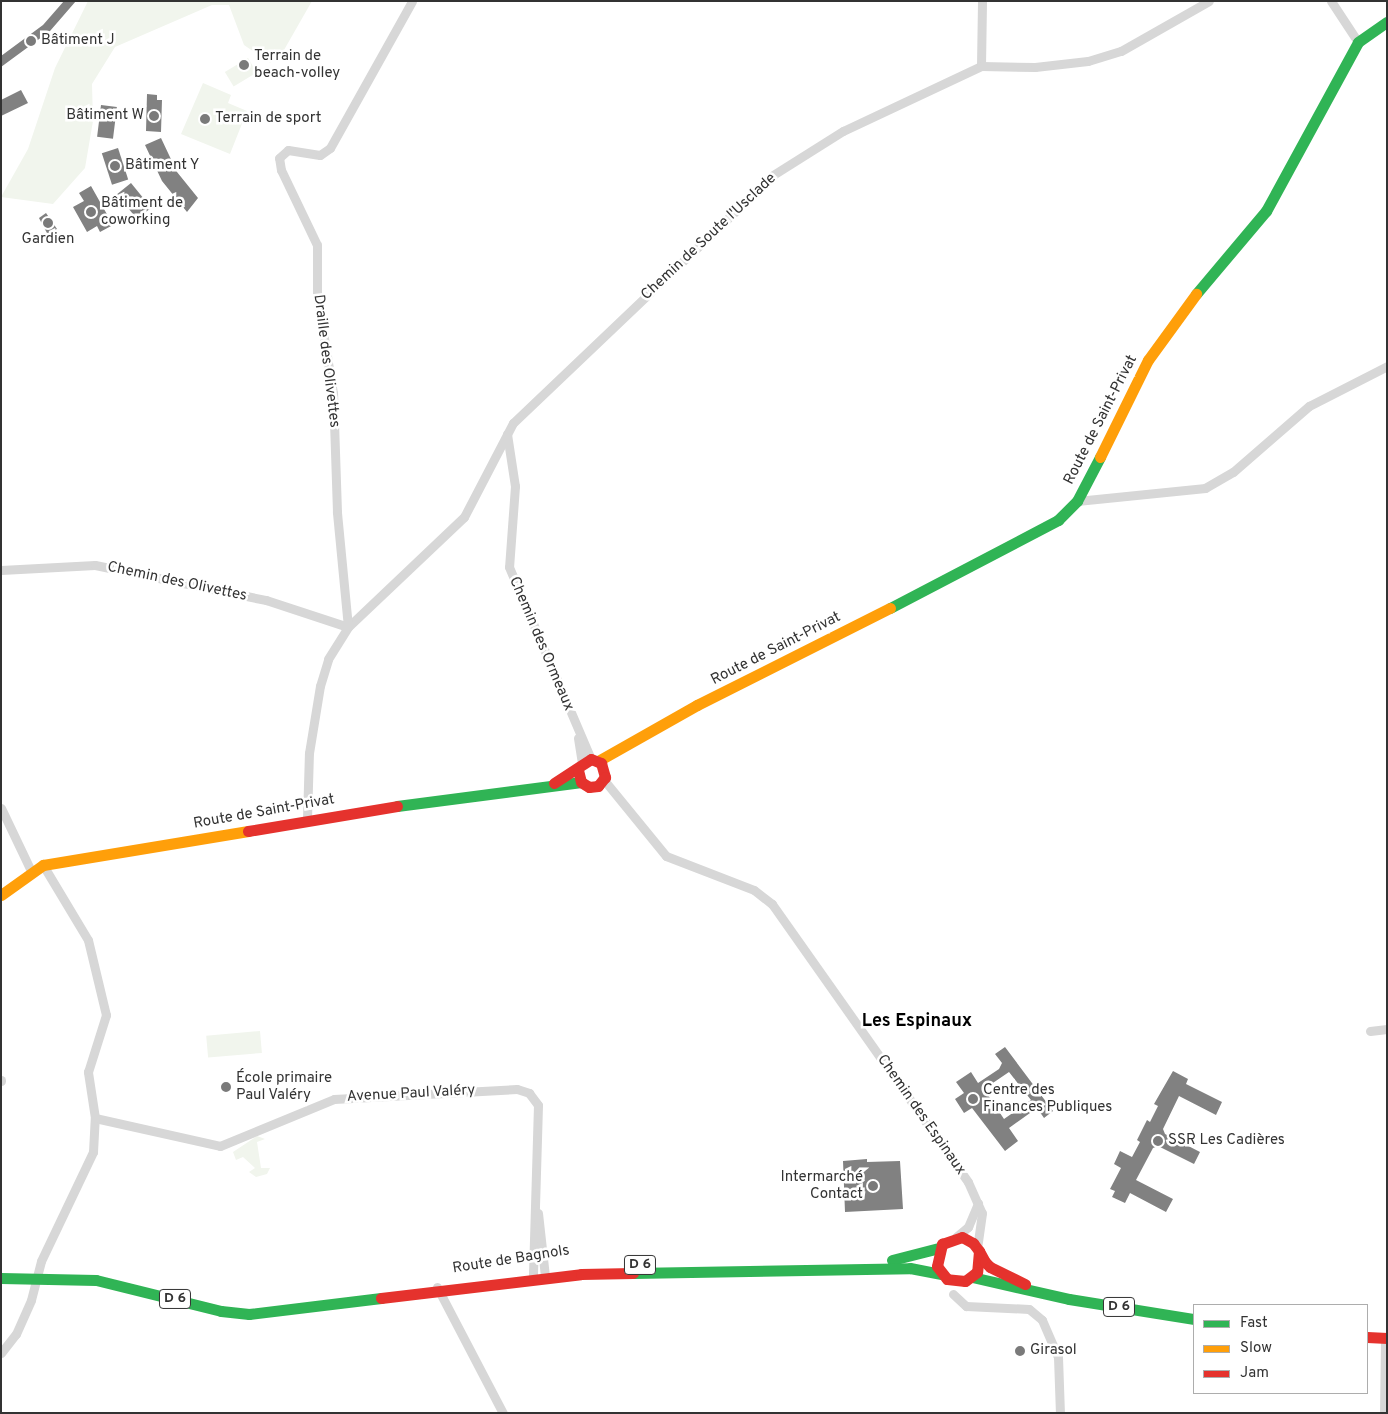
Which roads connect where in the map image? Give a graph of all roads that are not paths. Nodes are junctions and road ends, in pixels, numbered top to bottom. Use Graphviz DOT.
graph roads {
  1 [pos="412,1"];
  2 [pos="982,1"];
  3 [pos="1208,1"];
  4 [pos="1331,1"];
  5 [pos="1387,22"];
  6 [pos="1358,42"];
  7 [pos="981,66"];
  8 [pos="1385,370"];
  9 [pos="506,434"];
  10 [pos="1077,501"];
  11 [pos="1,570"];
  12 [pos="348,627"];
  13 [pos="594,770"];
  14 [pos="581,782"];
  15 [pos="542,787"];
  16 [pos="1,808"];
  17 [pos="307,819"];
  18 [pos="43,865"];
  19 [pos="31,870"];
  20 [pos="1,895"];
  21 [pos="1387,1029"];
  22 [pos="1370,1031"];
  23 [pos="95,1118"];
  24 [pos="978,1203"];
  25 [pos="955,1237"];
  26 [pos="939,1248"];
  27 [pos="978,1249"];
  28 [pos="845,1267"];
  29 [pos="539,1272"];
  30 [pos="944,1276"];
  31 [pos="1,1278"];
  32 [pos="972,1278"];
  33 [pos="38,1279"];
  34 [pos="438,1289"];
  35 [pos="1044,1293"];
  36 [pos="953,1294"];
  37 [pos="1193,1319"];
  38 [pos="1368,1337"];
  39 [pos="1386,1338"];
  40 [pos="1,1353"];
  41 [pos="504,1413"];
  42 [pos="1060,1413"];
  43 [pos="1384,1413"];
  1 -- 12 [label="street, Draille des Olivettes"];
  2 -- 7 [label="street"];
  3 -- 7 [label="street, Chemin de Soute l'Usclade"];
  4 -- 6 [label="street"];
  5 -- 6 [label="street, Route de Saint-Privat"];
  6 -- 10 [label="street, Route de Saint-Privat"];
  7 -- 9 [label="street, Chemin de Soute l'Usclade"];
  8 -- 10 [label="street"];
  9 -- 12 [label="street, Chemin de Soute l'Usclade"];
  9 -- 13 [label="street, Chemin des Ormeaux"];
  10 -- 13 [label="street, Route de Saint-Privat"];
  11 -- 12 [label="street, Chemin des Olivettes"];
  12 -- 17 [label="street"];
  13 -- 14 [label="street"];
  13 -- 14 [label="street, Route de Saint-Privat"];
  13 -- 15 [label="street, Route de Saint-Privat"];
  13 -- 24 [label="street, Chemin des Espinaux"];
  14 -- 15 [label="street, Route de Saint-Privat"];
  15 -- 17 [label="street, Route de Saint-Privat"];
  16 -- 19 [label="street"];
  17 -- 18 [label="street, Route de Saint-Privat"];
  18 -- 19 [label="street, Route de Saint-Privat"];
  18 -- 23 [label="street"];
  19 -- 20 [label="street, Route de Saint-Privat"];
  21 -- 22 [label="street"];
  23 -- 29 [label="street, Avenue Paul Valéry"];
  23 -- 33 [label="street"];
  24 -- 25 [label="street"];
  24 -- 27 [label="street, Chemin des Espinaux"];
  25 -- 26 [label="street"];
  25 -- 27 [label="street"];
  26 -- 28 [label="street, D 6"];
  26 -- 30 [label="street"];
  27 -- 32 [label="street"];
  27 -- 35 [label="street, D 6"];
  28 -- 29 [label="street, Route de Bagnols / D 6"];
  28 -- 30 [label="street, D 6"];
  29 -- 34 [label="street, Route de Bagnols / D 6"];
  30 -- 32 [label="street"];
  30 -- 36 [label="street"];
  31 -- 33 [label="street, Route de Bagnols / D 6"];
  32 -- 35 [label="street, D 6"];
  32 -- 36 [label="street"];
  33 -- 34 [label="street, Route de Bagnols / D 6"];
  33 -- 40 [label="street"];
  34 -- 41 [label="street"];
  35 -- 37 [label="street, D 6"];
  36 -- 42 [label="street"];
  38 -- 39 [label="street"];
  39 -- 43 [label="street"];
}
